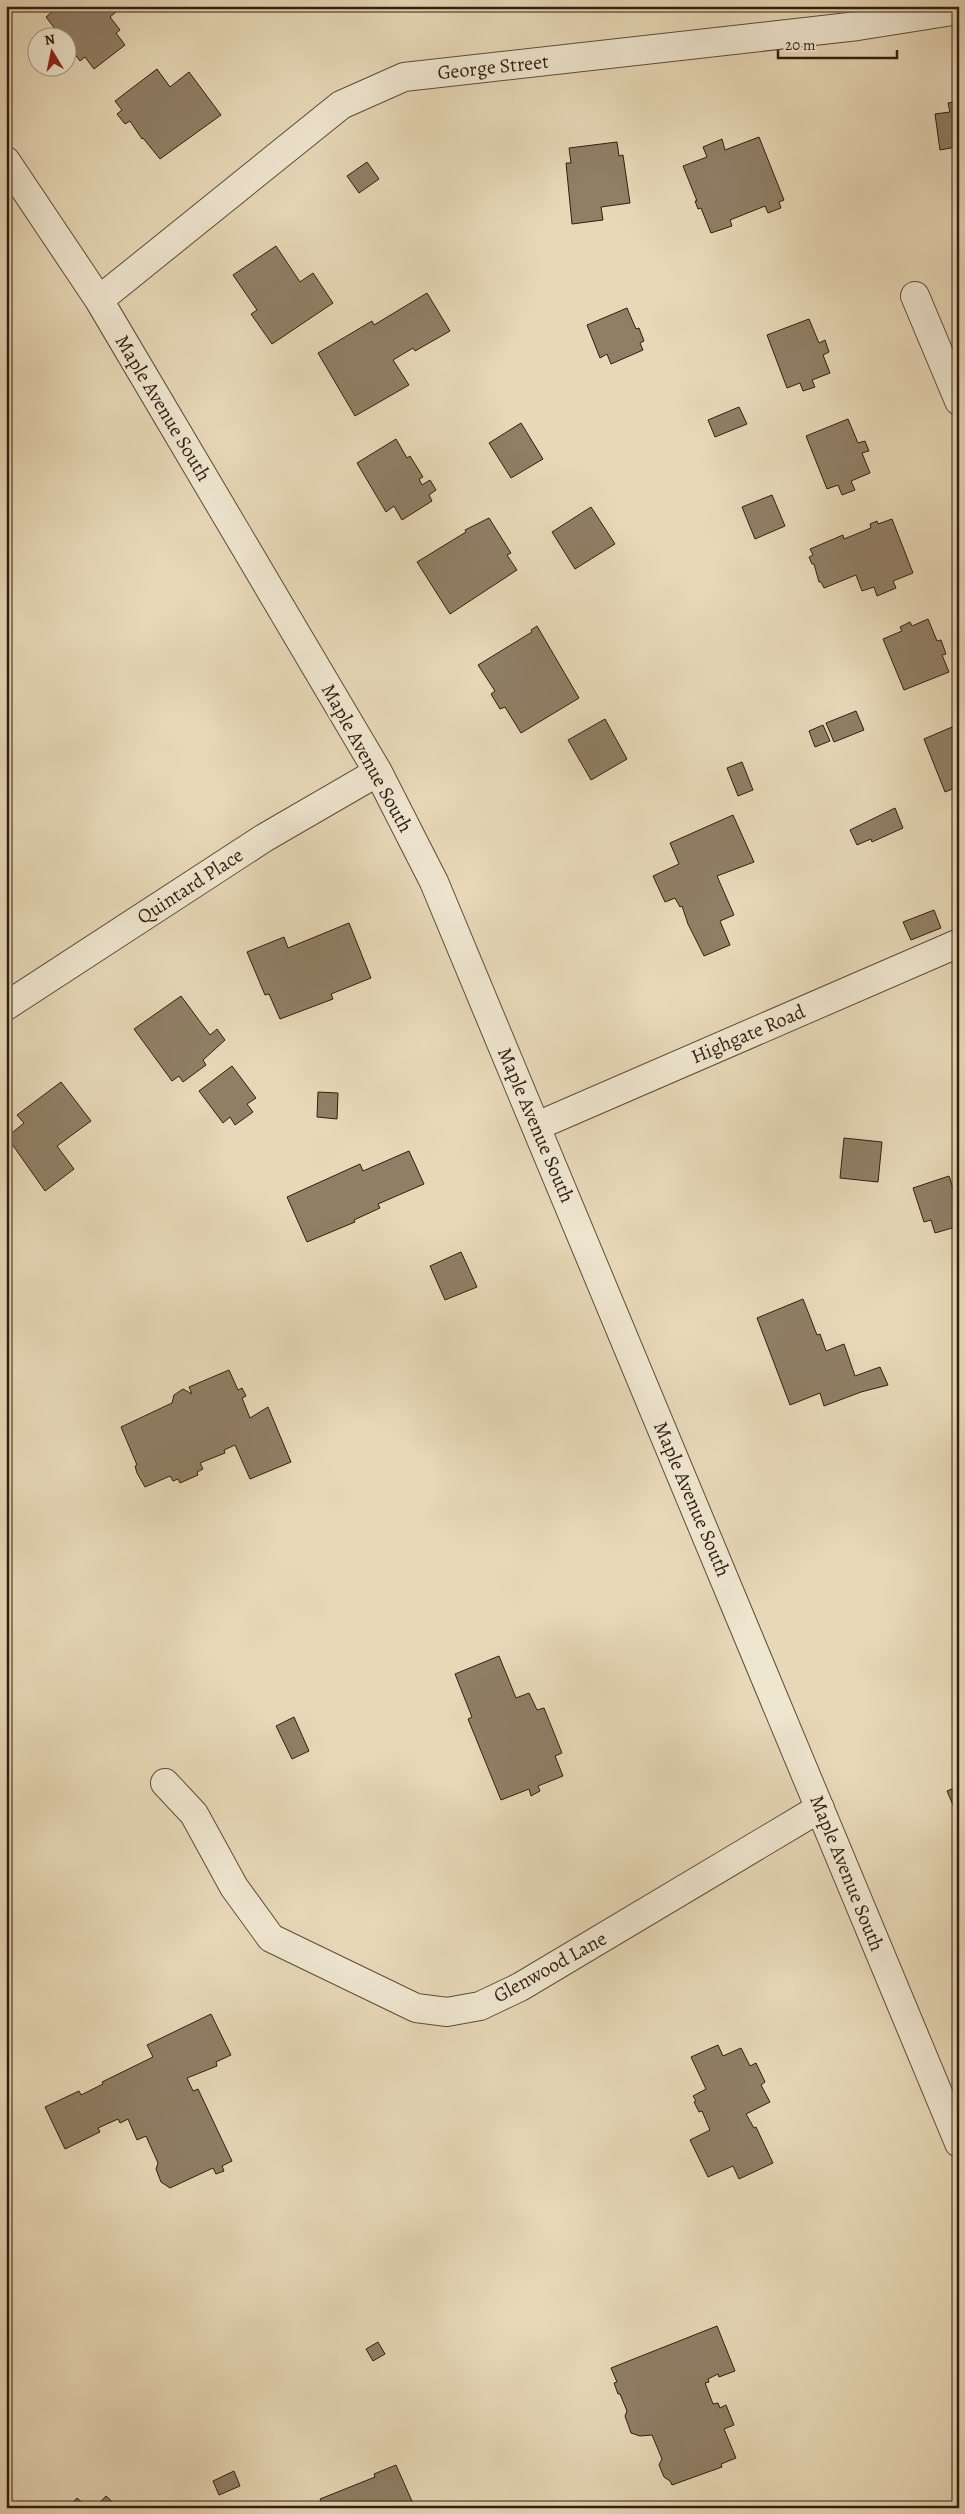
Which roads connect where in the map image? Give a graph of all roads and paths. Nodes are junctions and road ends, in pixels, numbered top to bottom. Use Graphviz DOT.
graph roads {
  1 [pos="959,10"];
  2 [pos="6,161"];
  3 [pos="915,296"];
  4 [pos="99,300"];
  5 [pos="959,401"];
  6 [pos="378,772"];
  7 [pos="959,943"];
  8 [pos="6,1006"];
  9 [pos="537,1126"];
  10 [pos="165,1783"];
  11 [pos="820,1808"];
  12 [pos="959,2143"];
  1 -- 4 [label="street, George Street"];
  2 -- 4 [label="street, Maple Avenue South"];
  3 -- 5 [label="street"];
  4 -- 6 [label="street, Maple Avenue South"];
  6 -- 8 [label="street, Quintard Place"];
  6 -- 9 [label="street, Maple Avenue South"];
  7 -- 9 [label="street, Highgate Road"];
  9 -- 11 [label="street, Maple Avenue South"];
  10 -- 11 [label="street, Glenwood Lane"];
  11 -- 12 [label="street, Maple Avenue South"];
}
